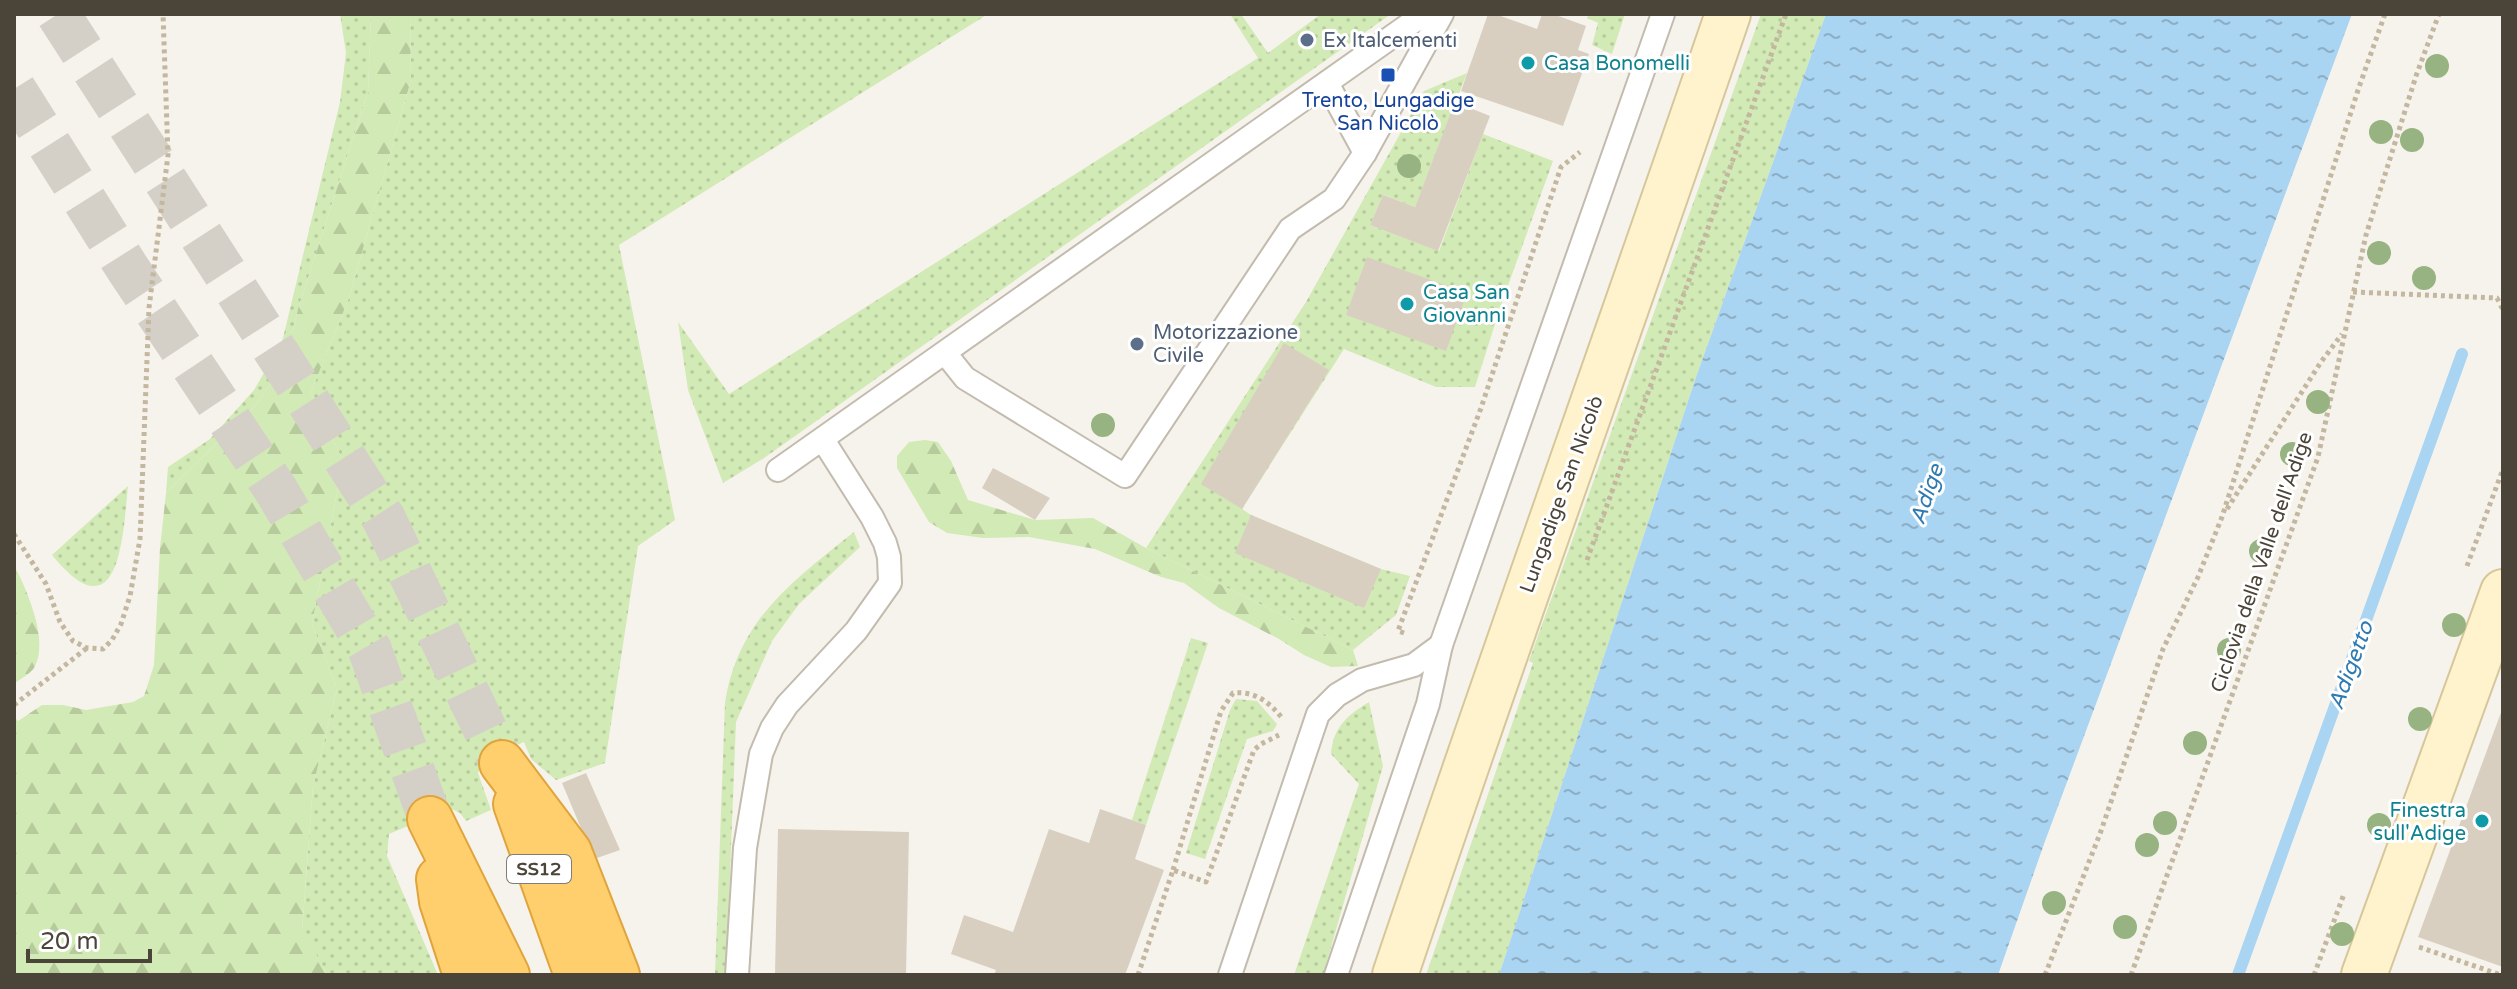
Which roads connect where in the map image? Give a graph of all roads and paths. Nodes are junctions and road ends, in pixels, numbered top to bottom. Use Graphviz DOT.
graph roads {
  1 [pos="163,14"];
  2 [pos="1424,14"];
  3 [pos="1442,14"];
  4 [pos="1663,14"];
  5 [pos="1728,14"];
  6 [pos="1786,14"];
  7 [pos="2385,14"];
  8 [pos="2439,14"];
  9 [pos="1327,83"];
  10 [pos="1584,148"];
  11 [pos="1365,153"];
  12 [pos="2353,292"];
  13 [pos="2503,310"];
  14 [pos="2345,330"];
  15 [pos="945,353"];
  16 [pos="823,440"];
  17 [pos="778,470"];
  18 [pos="2222,517"];
  19 [pos="14,534"];
  20 [pos="1585,565"];
  21 [pos="2503,592"];
  22 [pos="1398,631"];
  23 [pos="1441,645"];
  24 [pos="87,648"];
  25 [pos="14,705"];
  26 [pos="1286,722"];
  27 [pos="1286,731"];
  28 [pos="1173,870"];
  29 [pos="2410,943"];
  30 [pos="2371,970"];
  31 [pos="466,975"];
  32 [pos="507,975"];
  33 [pos="577,975"];
  34 [pos="617,975"];
  35 [pos="737,975"];
  36 [pos="1138,975"];
  37 [pos="1230,975"];
  38 [pos="1336,975"];
  39 [pos="1395,975"];
  40 [pos="2045,975"];
  41 [pos="2131,975"];
  42 [pos="2501,975"];
  1 -- 24 [label="path"];
  2 -- 9 [label="lane"];
  3 -- 11 [label="lane"];
  4 -- 23 [label="lane"];
  5 -- 39 [label="main road, Lungadige San Nicolò"];
  6 -- 20 [label="path"];
  7 -- 18 [label="path"];
  8 -- 12 [label="path, Ciclovia della Valle dell'Adige"];
  9 -- 11 [label="lane"];
  9 -- 15 [label="lane"];
  10 -- 22 [label="path"];
  11 -- 15 [label="lane"];
  12 -- 13 [label="path"];
  12 -- 14 [label="path, Ciclovia della Valle dell'Adige"];
  14 -- 18 [label="path"];
  14 -- 41 [label="path, Ciclovia della Valle dell'Adige"];
  15 -- 16 [label="lane"];
  16 -- 17 [label="lane"];
  16 -- 35 [label="lane"];
  18 -- 40 [label="path"];
  19 -- 24 [label="path"];
  21 -- 30 [label="main road"];
  23 -- 37 [label="lane"];
  23 -- 38 [label="lane"];
  24 -- 25 [label="path"];
  26 -- 28 [label="path"];
  27 -- 28 [label="path"];
  28 -- 36 [label="path"];
  29 -- 42 [label="path"];
  31 -- 32 [label="highway"];
  33 -- 34 [label="highway, SS12"];
}
